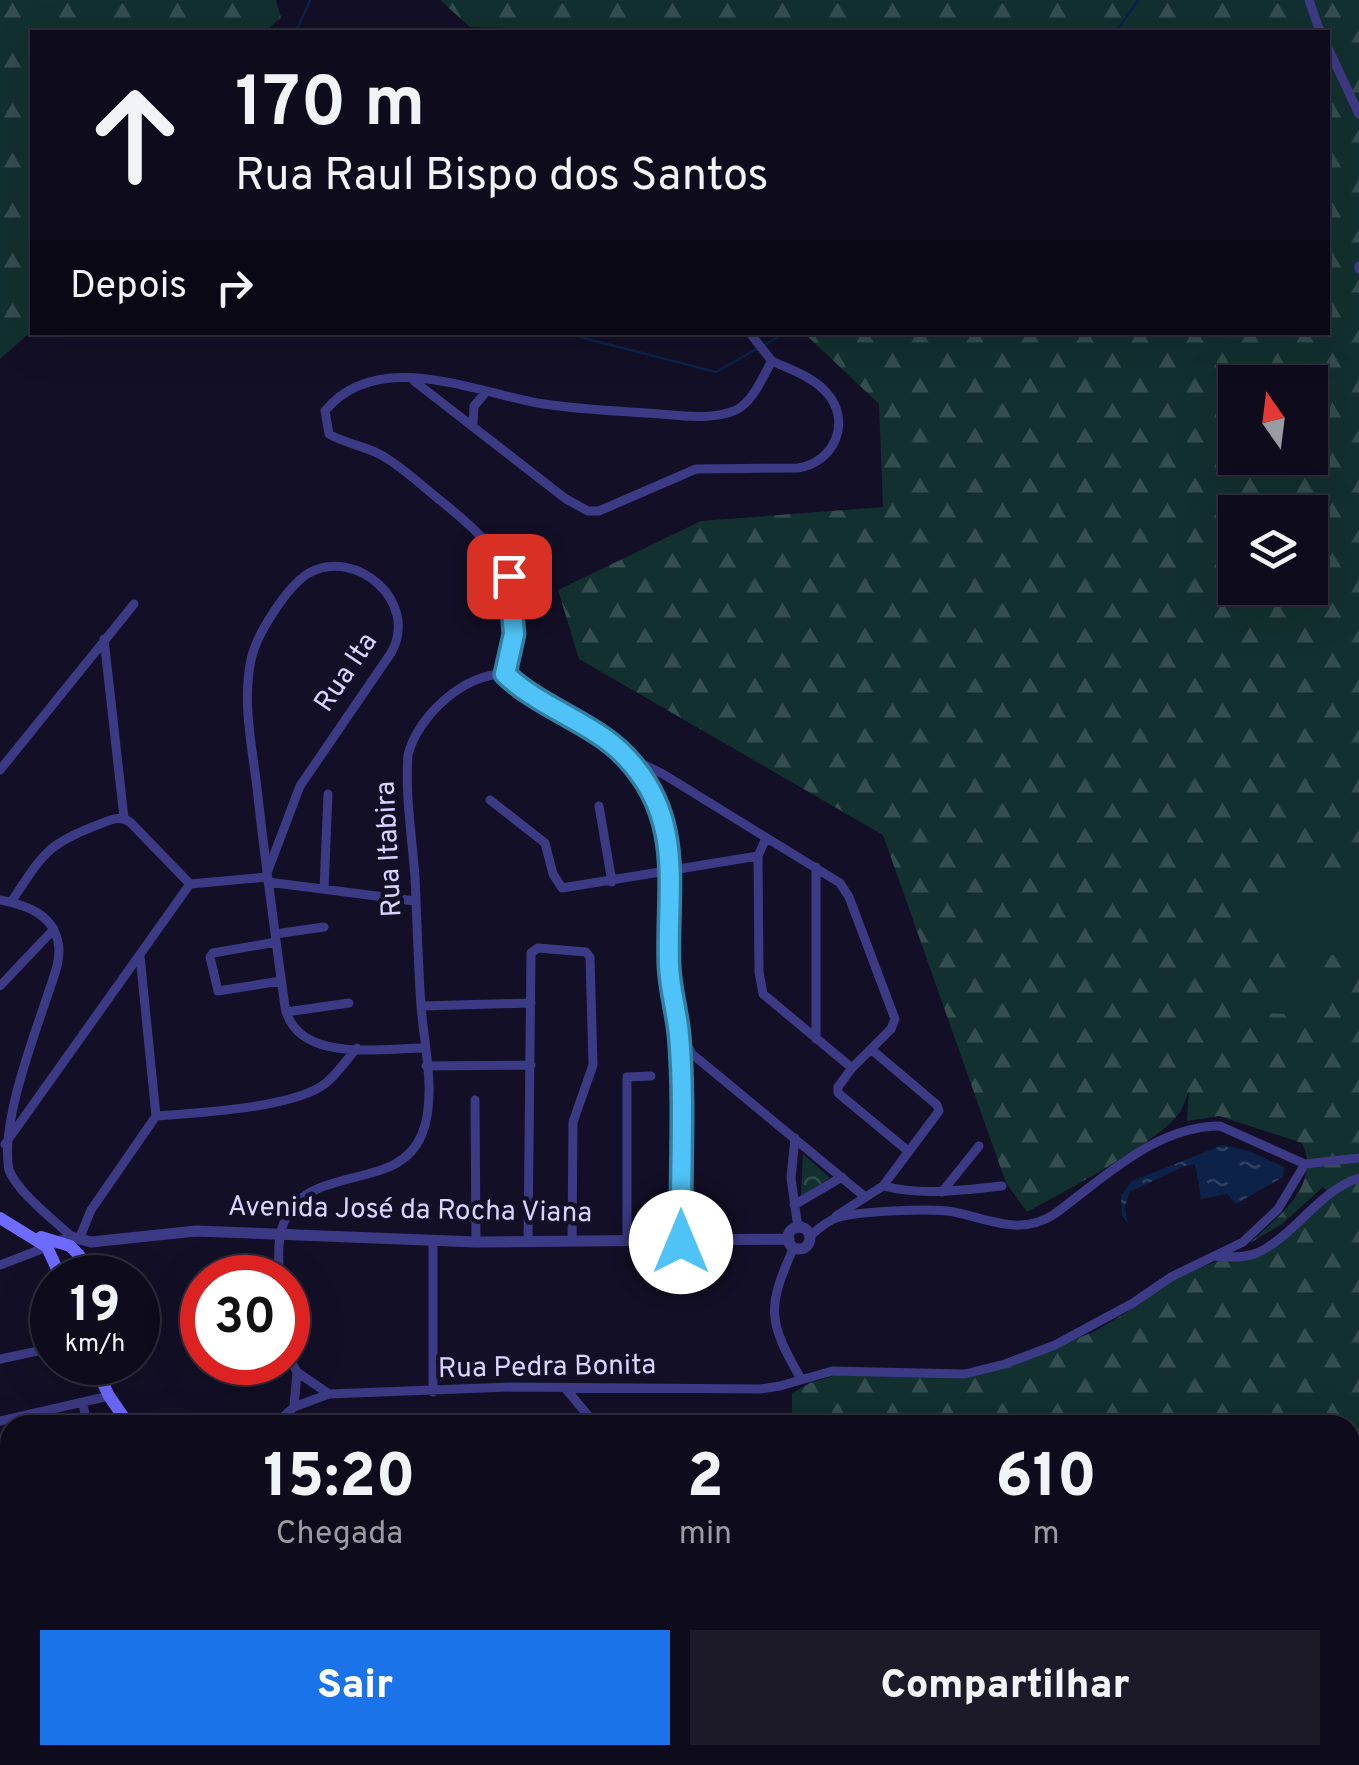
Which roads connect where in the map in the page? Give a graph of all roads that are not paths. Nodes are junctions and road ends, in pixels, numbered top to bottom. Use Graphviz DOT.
graph roads {
  1 [pos="1310,0"];
  2 [pos="1319,30"];
  3 [pos="1330,52"];
  4 [pos="1359,114"];
  5 [pos="751,335"];
  6 [pos="772,361"];
  7 [pos="411,378"];
  8 [pos="486,392"];
  9 [pos="473,424"];
  10 [pos="134,604"];
  11 [pos="104,639"];
  12 [pos="505,674"];
  13 [pos="624,754"];
  14 [pos="0,770"];
  15 [pos="328,794"];
  16 [pos="490,800"];
  17 [pos="599,806"];
  18 [pos="124,818"];
  19 [pos="766,838"];
  20 [pos="758,856"];
  21 [pos="816,867"];
  22 [pos="672,870"];
  23 [pos="267,877"];
  24 [pos="612,882"];
  25 [pos="190,884"];
  26 [pos="324,889"];
  27 [pos="416,901"];
  28 [pos="6,902"];
  29 [pos="324,927"];
  30 [pos="54,929"];
  31 [pos="276,938"];
  32 [pos="140,956"];
  33 [pos="281,981"];
  34 [pos="0,986"];
  35 [pos="532,1002"];
  36 [pos="349,1003"];
  37 [pos="421,1006"];
  38 [pos="286,1012"];
  39 [pos="679,1032"];
  40 [pos="816,1039"];
  41 [pos="357,1048"];
  42 [pos="425,1048"];
  43 [pos="872,1050"];
  44 [pos="531,1065"];
  45 [pos="426,1066"];
  46 [pos="852,1068"];
  47 [pos="651,1076"];
  48 [pos="475,1100"];
  49 [pos="156,1116"];
  50 [pos="795,1138"];
  51 [pos="4,1146"];
  52 [pos="979,1146"];
  53 [pos="908,1151"];
  54 [pos="1359,1158"];
  55 [pos="1305,1164"];
  56 [pos="842,1177"];
  57 [pos="1359,1178"];
  58 [pos="883,1186"];
  59 [pos="1002,1186"];
  60 [pos="942,1192"];
  61 [pos="864,1196"];
  62 [pos="794,1205"];
  63 [pos="0,1218"];
  64 [pos="834,1218"];
  65 [pos="798,1228"];
  66 [pos="280,1235"];
  67 [pos="810,1236"];
  68 [pos="81,1238"];
  69 [pos="572,1240"];
  70 [pos="433,1241"];
  71 [pos="528,1241"];
  72 [pos="627,1241"];
  73 [pos="476,1242"];
  74 [pos="681,1242"];
  75 [pos="52,1244"];
  76 [pos="791,1244"];
  77 [pos="55,1255"];
  78 [pos="77,1255"];
  79 [pos="79,1255"];
  80 [pos="280,1255"];
  81 [pos="1213,1258"];
  82 [pos="0,1265"];
  83 [pos="30,1353"];
  84 [pos="0,1359"];
  85 [pos="801,1379"];
  86 [pos="310,1381"];
  87 [pos="104,1385"];
  88 [pos="297,1385"];
  89 [pos="565,1388"];
  90 [pos="432,1392"];
  91 [pos="328,1394"];
  92 [pos="109,1396"];
  93 [pos="83,1404"];
  94 [pos="294,1407"];
  95 [pos="32,1415"];
  96 [pos="85,1415"];
  97 [pos="122,1415"];
  98 [pos="285,1415"];
  99 [pos="588,1415"];
  1 -- 2 [label="street"];
  3 -- 4 [label="street"];
  5 -- 6 [label="street"];
  6 -- 8 [label="street"];
  6 -- 9 [label="street"];
  7 -- 8 [label="street"];
  7 -- 9 [label="street"];
  7 -- 12 [label="street"];
  8 -- 9 [label="street"];
  10 -- 11 [label="street"];
  11 -- 14 [label="street"];
  11 -- 18 [label="street"];
  12 -- 13 [label="street"];
  12 -- 27 [label="street, Rua Itabira"];
  13 -- 19 [label="street"];
  13 -- 22 [label="street"];
  15 -- 26 [label="street"];
  16 -- 24 [label="street"];
  17 -- 24 [label="street"];
  18 -- 25 [label="street"];
  18 -- 28 [label="street"];
  19 -- 20 [label="street"];
  19 -- 21 [label="street"];
  20 -- 22 [label="street"];
  20 -- 40 [label="street"];
  21 -- 40 [label="street"];
  21 -- 43 [label="street"];
  22 -- 24 [label="street"];
  22 -- 39 [label="street"];
  23 -- 23 [label="street, Rua Ita"];
  23 -- 25 [label="street"];
  23 -- 26 [label="street"];
  23 -- 31 [label="street, Rua Ita"];
  25 -- 32 [label="street"];
  26 -- 27 [label="street"];
  27 -- 37 [label="street, Rua Itabira"];
  28 -- 30 [label="street"];
  29 -- 31 [label="street"];
  30 -- 34 [label="street"];
  30 -- 51 [label="street"];
  31 -- 33 [label="street, Rua Ita"];
  31 -- 33 [label="street"];
  32 -- 49 [label="street"];
  32 -- 51 [label="street"];
  33 -- 38 [label="street, Rua Ita"];
  35 -- 37 [label="street"];
  35 -- 44 [label="street"];
  35 -- 69 [label="street"];
  36 -- 38 [label="street"];
  37 -- 42 [label="street, Rua Itabira"];
  38 -- 41 [label="street"];
  39 -- 50 [label="street"];
  39 -- 74 [label="street"];
  40 -- 46 [label="street"];
  41 -- 42 [label="street"];
  41 -- 49 [label="street"];
  42 -- 45 [label="street, Rua Itabira"];
  43 -- 46 [label="street"];
  43 -- 53 [label="street"];
  44 -- 45 [label="street"];
  44 -- 71 [label="street"];
  45 -- 66 [label="street, Rua Itabira"];
  46 -- 53 [label="street"];
  47 -- 72 [label="street"];
  48 -- 73 [label="street"];
  49 -- 68 [label="street"];
  50 -- 56 [label="street"];
  50 -- 62 [label="street"];
  51 -- 68 [label="street"];
  52 -- 60 [label="street"];
  53 -- 58 [label="street"];
  54 -- 55 [label="street"];
  55 -- 64 [label="street"];
  55 -- 81 [label="street"];
  56 -- 61 [label="street"];
  56 -- 62 [label="street"];
  57 -- 81 [label="street"];
  58 -- 60 [label="street"];
  58 -- 61 [label="street"];
  59 -- 60 [label="street"];
  61 -- 64 [label="street"];
  62 -- 65 [label="street"];
  63 -- 75 [label="main road"];
  64 -- 67 [label="street"];
  65 -- 67 [label="street"];
  65 -- 76 [label="street"];
  66 -- 68 [label="street, Avenida José da Rocha Viana"];
  66 -- 70 [label="street, Avenida José da Rocha Viana"];
  66 -- 80 [label="street"];
  67 -- 76 [label="street"];
  68 -- 75 [label="street, Avenida José da Rocha Viana"];
  68 -- 79 [label="street"];
  69 -- 71 [label="street, Avenida José da Rocha Viana"];
  69 -- 72 [label="street, Avenida José da Rocha Viana"];
  70 -- 73 [label="street, Avenida José da Rocha Viana"];
  70 -- 90 [label="street"];
  71 -- 73 [label="street, Avenida José da Rocha Viana"];
  72 -- 74 [label="street, Avenida José da Rocha Viana"];
  74 -- 76 [label="street, Avenida José da Rocha Viana"];
  75 -- 77 [label="main road"];
  75 -- 78 [label="main road"];
  75 -- 82 [label="street"];
  76 -- 85 [label="street"];
  81 -- 85 [label="street, Rua Pedra Bonita"];
  83 -- 84 [label="street"];
  85 -- 89 [label="street, Rua Pedra Bonita"];
  86 -- 91 [label="street"];
  87 -- 92 [label="main road"];
  88 -- 94 [label="street"];
  89 -- 90 [label="street, Rua Pedra Bonita"];
  89 -- 99 [label="street"];
  90 -- 91 [label="street, Rua Pedra Bonita"];
  91 -- 94 [label="street, Rua Pedra Bonita"];
  92 -- 93 [label="street"];
  92 -- 97 [label="main road"];
  93 -- 95 [label="street"];
  93 -- 96 [label="street"];
  94 -- 98 [label="street"];
}
